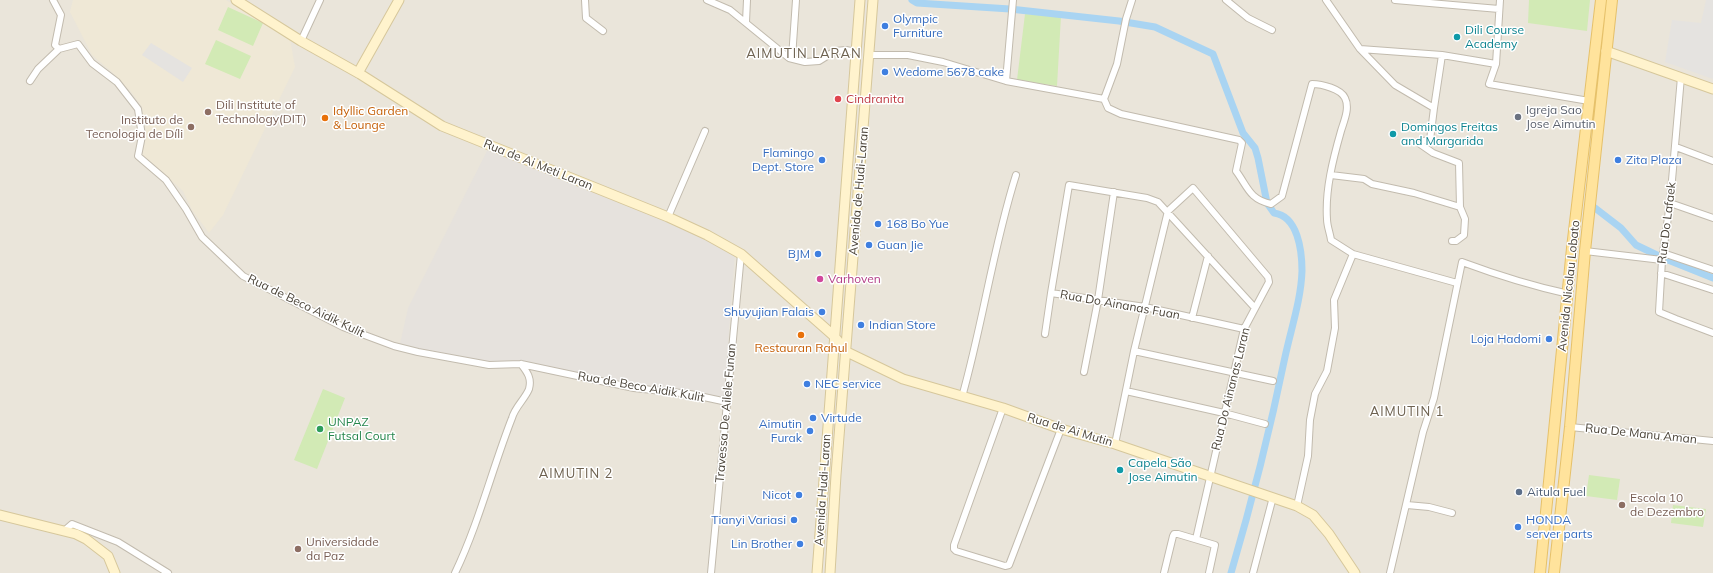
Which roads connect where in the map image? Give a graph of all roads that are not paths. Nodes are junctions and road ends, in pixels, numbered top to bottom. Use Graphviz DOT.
graph roads {
  1 [pos="53,0"];
  2 [pos="236,0"];
  3 [pos="320,0"];
  4 [pos="399,0"];
  5 [pos="585,0"];
  6 [pos="707,0"];
  7 [pos="747,0"];
  8 [pos="796,0"];
  9 [pos="860,0"];
  10 [pos="874,0"];
  11 [pos="1132,0"];
  12 [pos="1226,0"];
  13 [pos="1326,0"];
  14 [pos="1395,0"];
  15 [pos="1500,0"];
  16 [pos="1601,0"];
  17 [pos="1612,0"];
  18 [pos="1013,2"];
  19 [pos="1499,9"];
  20 [pos="746,22"];
  21 [pos="1272,30"];
  22 [pos="603,31"];
  23 [pos="301,41"];
  24 [pos="59,49"];
  25 [pos="1360,49"];
  26 [pos="1606,51"];
  27 [pos="856,52"];
  28 [pos="870,55"];
  29 [pos="1442,55"];
  30 [pos="792,58"];
  31 [pos="1496,64"];
  32 [pos="358,73"];
  33 [pos="1681,77"];
  34 [pos="30,80"];
  35 [pos="1006,81"];
  36 [pos="1713,89"];
  37 [pos="1104,99"];
  38 [pos="1589,101"];
  39 [pos="1434,108"];
  40 [pos="704,131"];
  41 [pos="1676,147"];
  42 [pos="1713,161"];
  43 [pos="1016,175"];
  44 [pos="1331,175"];
  45 [pos="1114,192"];
  46 [pos="1670,203"];
  47 [pos="1460,207"];
  48 [pos="1168,211"];
  49 [pos="668,217"];
  50 [pos="1713,218"];
  51 [pos="1452,241"];
  52 [pos="1585,251"];
  53 [pos="741,254"];
  54 [pos="1353,254"];
  55 [pos="1208,256"];
  56 [pos="1663,257"];
  57 [pos="1713,270"];
  58 [pos="1661,273"];
  59 [pos="1570,275"];
  60 [pos="1582,276"];
  61 [pos="1457,283"];
  62 [pos="1713,290"];
  63 [pos="1051,293"];
  64 [pos="1569,294"];
  65 [pos="1098,300"];
  66 [pos="1145,307"];
  67 [pos="1255,308"];
  68 [pos="1192,318"];
  69 [pos="1244,329"];
  70 [pos="1713,333"];
  71 [pos="1045,334"];
  72 [pos="834,336"];
  73 [pos="1134,351"];
  74 [pos="847,352"];
  75 [pos="521,364"];
  76 [pos="1084,372"];
  77 [pos="1234,373"];
  78 [pos="1272,381"];
  79 [pos="1126,391"];
  80 [pos="962,397"];
  81 [pos="727,402"];
  82 [pos="1003,408"];
  83 [pos="1224,413"];
  84 [pos="1265,424"];
  85 [pos="1570,427"];
  86 [pos="1061,429"];
  87 [pos="1713,441"];
  88 [pos="1115,444"];
  89 [pos="1210,477"];
  90 [pos="1273,497"];
  91 [pos="1407,505"];
  92 [pos="1298,506"];
  93 [pos="1452,513"];
  94 [pos="0,515"];
  95 [pos="64,531"];
  96 [pos="1196,539"];
  97 [pos="115,573"];
  98 [pos="168,573"];
  99 [pos="455,573"];
  100 [pos="711,573"];
  101 [pos="817,573"];
  102 [pos="830,573"];
  103 [pos="1164,573"];
  104 [pos="1209,573"];
  105 [pos="1253,573"];
  106 [pos="1355,573"];
  107 [pos="1390,573"];
  108 [pos="1540,573"];
  109 [pos="1554,573"];
  1 -- 24 [label="street"];
  2 -- 23 [label="street, Rua de Ai Meti Laran"];
  3 -- 23 [label="street"];
  4 -- 32 [label="street"];
  5 -- 22 [label="street"];
  6 -- 20 [label="street"];
  7 -- 20 [label="street"];
  8 -- 30 [label="street"];
  9 -- 27 [label="street, Avenida Hudi-Laran"];
  10 -- 28 [label="street, Avenida de Hudi-Laran"];
  11 -- 37 [label="street"];
  12 -- 21 [label="street"];
  13 -- 25 [label="street"];
  14 -- 19 [label="street"];
  15 -- 19 [label="street"];
  16 -- 38 [label="main road, Avenida Nicolau Lobato"];
  17 -- 26 [label="main road, Avenida Nicolau Lobato"];
  18 -- 35 [label="street"];
  19 -- 31 [label="street"];
  20 -- 30 [label="street"];
  23 -- 32 [label="street, Rua de Ai Meti Laran"];
  24 -- 34 [label="street, Rua de Beco Aidik Kulit"];
  24 -- 75 [label="street, Rua de Beco Aidik Kulit"];
  25 -- 29 [label="street"];
  25 -- 39 [label="street"];
  26 -- 33 [label="street"];
  26 -- 52 [label="main road, Avenida Nicolau Lobato"];
  27 -- 30 [label="street"];
  27 -- 72 [label="street, Avenida Hudi-Laran"];
  28 -- 35 [label="street"];
  28 -- 74 [label="street, Avenida de Hudi-Laran"];
  29 -- 31 [label="street"];
  29 -- 39 [label="street"];
  31 -- 38 [label="street"];
  32 -- 49 [label="street, Rua de Ai Meti Laran"];
  33 -- 36 [label="street"];
  33 -- 41 [label="street, Rua Do Lafaek"];
  35 -- 37 [label="street"];
  37 -- 44 [label="street"];
  38 -- 59 [label="main road, Avenida Nicolau Lobato"];
  39 -- 47 [label="street"];
  40 -- 49 [label="street"];
  41 -- 42 [label="street"];
  41 -- 46 [label="street, Rua Do Lafaek"];
  43 -- 80 [label="street"];
  44 -- 47 [label="street"];
  44 -- 54 [label="street"];
  45 -- 48 [label="street, Rua Do Ainanas Fuan"];
  45 -- 63 [label="street, Rua Do Ainanas Fuan"];
  45 -- 65 [label="street"];
  46 -- 50 [label="street"];
  46 -- 56 [label="street, Rua Do Lafaek"];
  47 -- 51 [label="street"];
  48 -- 55 [label="street, Rua Do Ainanas Fuan"];
  48 -- 66 [label="street"];
  48 -- 67 [label="street, Rua Do Ainanas Laran"];
  49 -- 53 [label="street, Rua de Ai Meti Laran"];
  52 -- 56 [label="street"];
  52 -- 60 [label="main road, Avenida Nicolau Lobato"];
  53 -- 72 [label="street, Rua de Ai Meti Laran"];
  53 -- 81 [label="street, Travessa De Ailele Funan"];
  54 -- 61 [label="street"];
  54 -- 92 [label="street"];
  55 -- 67 [label="street, Rua Do Ainanas Fuan"];
  55 -- 68 [label="street"];
  56 -- 57 [label="street"];
  56 -- 58 [label="street, Rua Do Lafaek"];
  58 -- 62 [label="street"];
  58 -- 70 [label="street, Rua Do Lafaek"];
  59 -- 60 [label="street"];
  59 -- 64 [label="main road, Avenida Nicolau Lobato"];
  60 -- 85 [label="main road, Avenida Nicolau Lobato"];
  61 -- 64 [label="street"];
  61 -- 91 [label="street"];
  63 -- 65 [label="street, Rua Do Ainanas Fuan"];
  63 -- 71 [label="street"];
  64 -- 108 [label="main road, Avenida Nicolau Lobato"];
  65 -- 66 [label="street, Rua Do Ainanas Fuan"];
  65 -- 76 [label="street"];
  66 -- 68 [label="street, Rua Do Ainanas Fuan"];
  66 -- 73 [label="street"];
  67 -- 69 [label="street, Rua Do Ainanas Laran"];
  68 -- 69 [label="street, Rua Do Ainanas Fuan"];
  69 -- 77 [label="street, Rua Do Ainanas Laran"];
  72 -- 74 [label="street, Rua de Ai Mutin"];
  72 -- 101 [label="street, Avenida Hudi-Laran"];
  73 -- 77 [label="street"];
  73 -- 79 [label="street"];
  74 -- 80 [label="street, Rua de Ai Mutin"];
  74 -- 102 [label="street, Avenida de Hudi-Laran"];
  75 -- 81 [label="street, Rua de Beco Aidik Kulit"];
  75 -- 99 [label="street"];
  77 -- 78 [label="street"];
  77 -- 83 [label="street, Rua Do Ainanas Laran"];
  79 -- 83 [label="street"];
  79 -- 88 [label="street"];
  80 -- 82 [label="street, Rua de Ai Mutin"];
  81 -- 100 [label="street, Travessa De Ailele Funan"];
  82 -- 86 [label="street, Rua de Ai Mutin"];
  82 -- 86 [label="street"];
  83 -- 84 [label="street"];
  83 -- 89 [label="street, Rua Do Ainanas Laran"];
  85 -- 87 [label="street, Rua De Manu Aman"];
  85 -- 109 [label="main road, Avenida Nicolau Lobato"];
  86 -- 88 [label="street, Rua de Ai Mutin"];
  88 -- 89 [label="street, Rua de Ai Mutin"];
  89 -- 90 [label="street, Rua de Ai Mutin"];
  89 -- 96 [label="street, Rua Do Ainanas Laran"];
  90 -- 92 [label="street, Rua de Ai Mutin"];
  90 -- 105 [label="street"];
  91 -- 93 [label="street"];
  91 -- 107 [label="street"];
  92 -- 106 [label="street, Rua de Ai Mutin"];
  94 -- 95 [label="street"];
  95 -- 97 [label="street"];
  95 -- 98 [label="street"];
  96 -- 103 [label="street"];
  96 -- 104 [label="street"];
}
